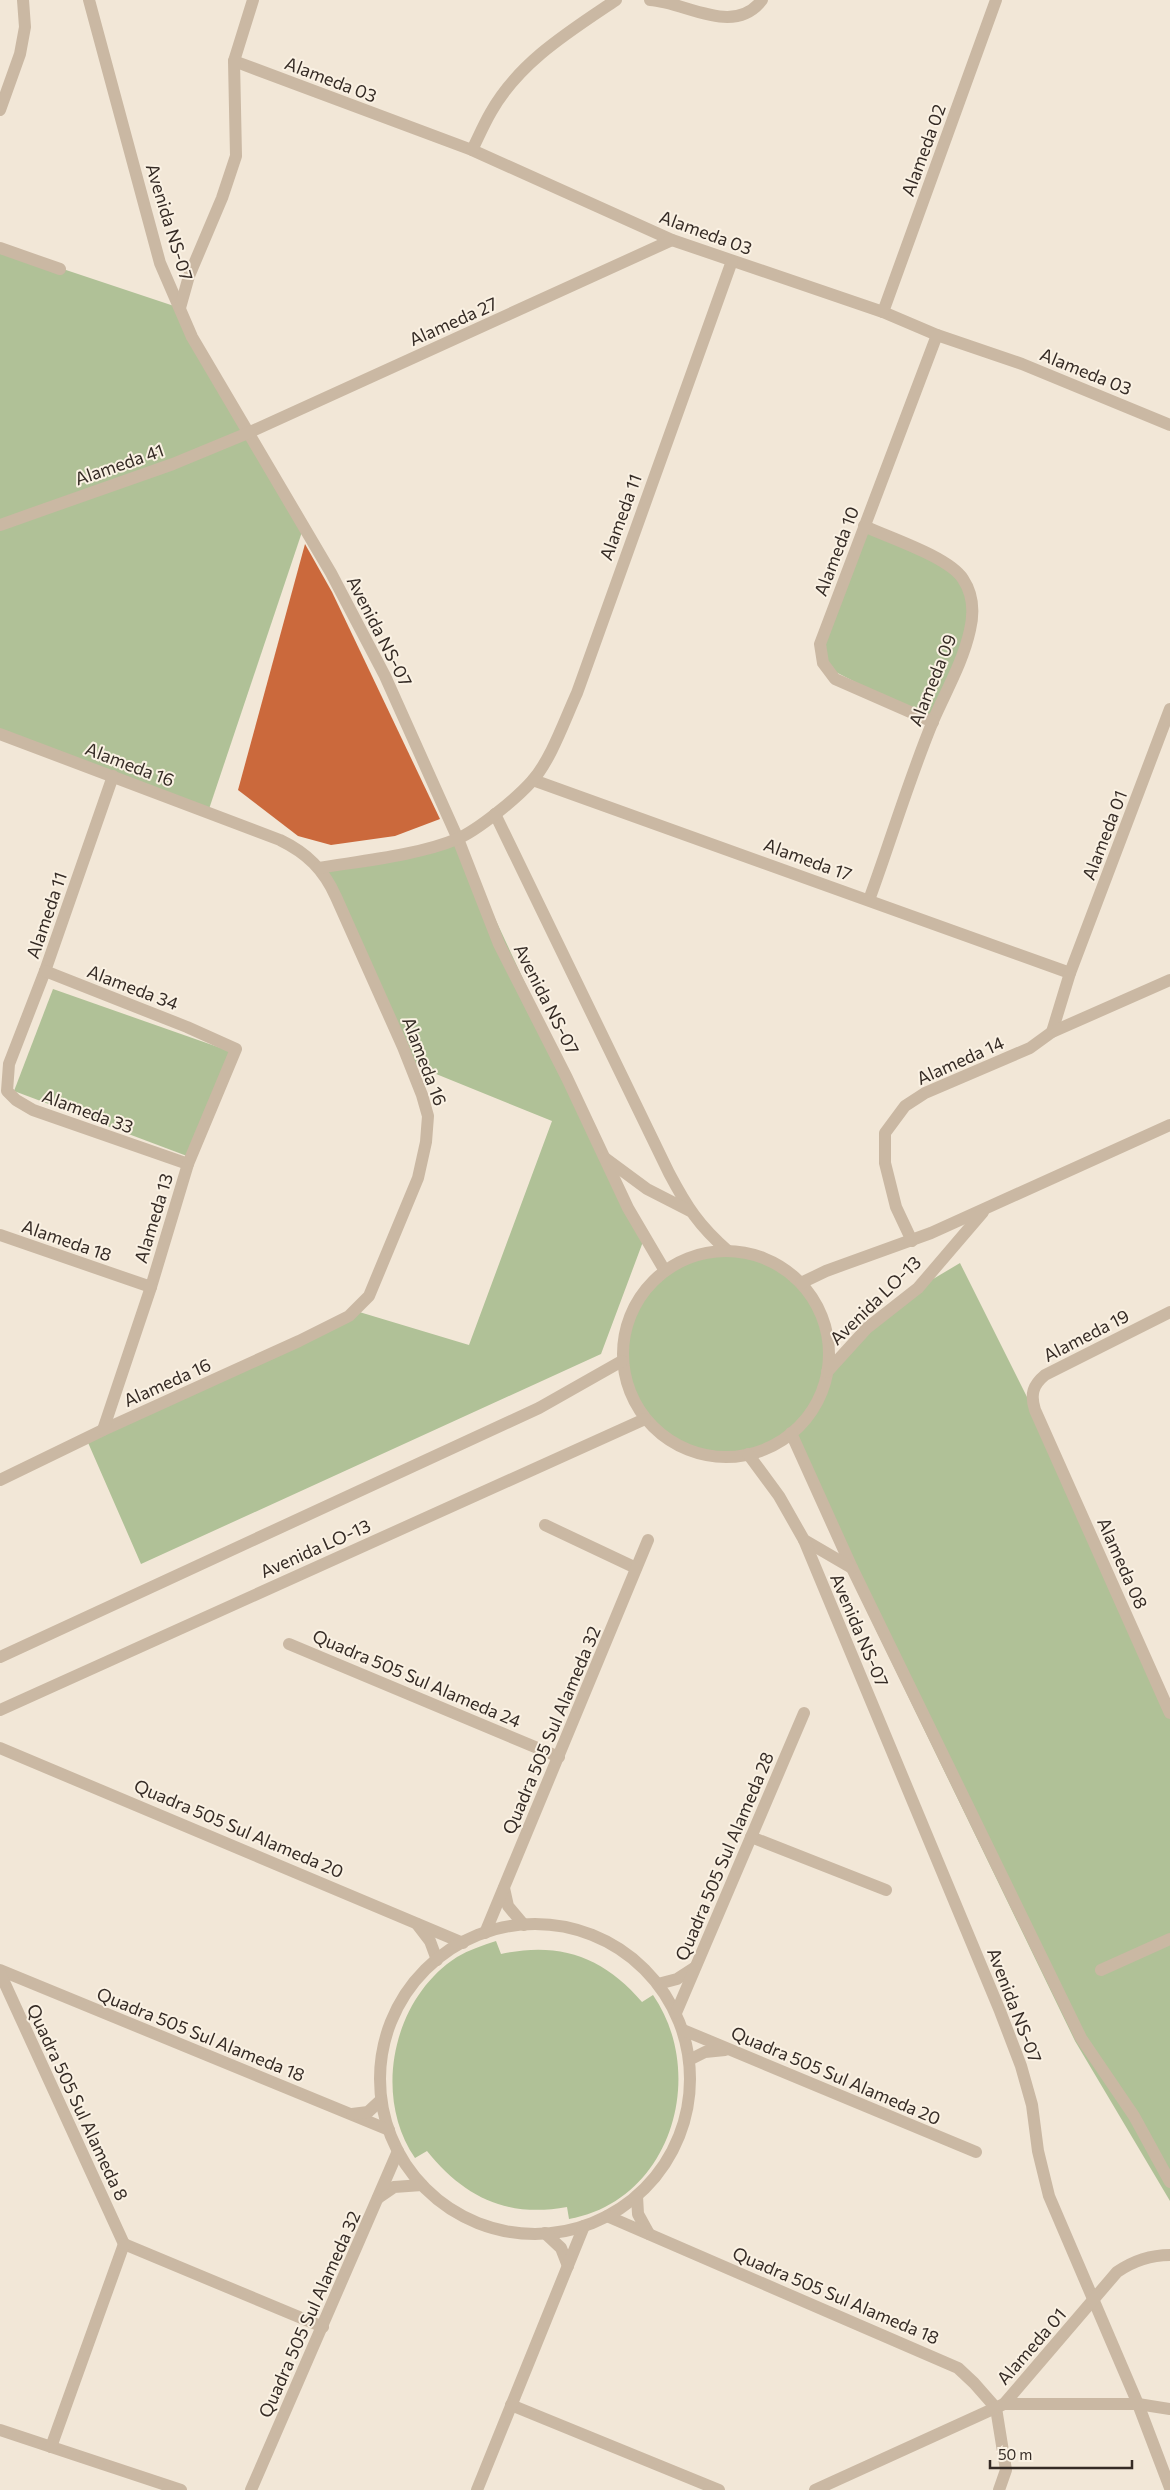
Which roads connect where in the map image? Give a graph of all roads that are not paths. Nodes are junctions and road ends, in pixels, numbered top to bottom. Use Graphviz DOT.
graph roads {
  1 [pos="23,0"];
  2 [pos="89,0"];
  3 [pos="252,0"];
  4 [pos="616,0"];
  5 [pos="623,0"];
  6 [pos="650,0"];
  7 [pos="762,0"];
  8 [pos="996,0"];
  9 [pos="234,61"];
  10 [pos="0,110"];
  11 [pos="472,150"];
  12 [pos="672,240"];
  13 [pos="0,248"];
  14 [pos="732,261"];
  15 [pos="60,269"];
  16 [pos="180,308"];
  17 [pos="883,312"];
  18 [pos="937,335"];
  19 [pos="1170,424"];
  20 [pos="248,433"];
  21 [pos="0,525"];
  22 [pos="864,526"];
  23 [pos="1170,709"];
  24 [pos="933,722"];
  25 [pos="0,734"];
  26 [pos="113,776"];
  27 [pos="533,780"];
  28 [pos="495,814"];
  29 [pos="458,839"];
  30 [pos="319,868"];
  31 [pos="869,900"];
  32 [pos="45,971"];
  33 [pos="1070,973"];
  34 [pos="1170,980"];
  35 [pos="1052,1032"];
  36 [pos="208,1036"];
  37 [pos="9,1064"];
  38 [pos="1170,1125"];
  39 [pos="604,1158"];
  40 [pos="188,1164"];
  41 [pos="986,1208"];
  42 [pos="690,1211"];
  43 [pos="1,1237"];
  44 [pos="912,1241"];
  45 [pos="728,1251"];
  46 [pos="664,1271"];
  47 [pos="801,1283"];
  48 [pos="150,1287"];
  49 [pos="1170,1312"];
  50 [pos="622,1361"];
  51 [pos="827,1372"];
  52 [pos="645,1419"];
  53 [pos="1043,1428"];
  54 [pos="103,1430"];
  55 [pos="791,1433"];
  56 [pos="748,1454"];
  57 [pos="0,1480"];
  58 [pos="545,1525"];
  59 [pos="648,1540"];
  60 [pos="804,1540"];
  61 [pos="636,1568"];
  62 [pos="852,1568"];
  63 [pos="289,1644"];
  64 [pos="0,1657"];
  65 [pos="0,1710"];
  66 [pos="804,1713"];
  67 [pos="1170,1713"];
  68 [pos="0,1748"];
  69 [pos="558,1757"];
  70 [pos="751,1837"];
  71 [pos="504,1888"];
  72 [pos="886,1890"];
  73 [pos="415,1922"];
  74 [pos="524,1925"];
  75 [pos="485,1933"];
  76 [pos="1170,1939"];
  77 [pos="464,1943"];
  78 [pos="437,1960"];
  79 [pos="696,1966"];
  80 [pos="0,1970"];
  81 [pos="1101,1970"];
  82 [pos="0,1973"];
  83 [pos="658,1984"];
  84 [pos="676,2013"];
  85 [pos="683,2030"];
  86 [pos="731,2050"];
  87 [pos="690,2060"];
  88 [pos="382,2100"];
  89 [pos="350,2114"];
  90 [pos="389,2130"];
  91 [pos="398,2151"];
  92 [pos="976,2152"];
  93 [pos="1170,2182"];
  94 [pos="422,2185"];
  95 [pos="636,2196"];
  96 [pos="378,2198"];
  97 [pos="607,2216"];
  98 [pos="584,2226"];
  99 [pos="545,2233"];
  100 [pos="648,2234"];
  101 [pos="124,2244"];
  102 [pos="1170,2255"];
  103 [pos="568,2266"];
  104 [pos="1094,2300"];
  105 [pos="323,2327"];
  106 [pos="1138,2404"];
  107 [pos="511,2405"];
  108 [pos="1000,2406"];
  109 [pos="1170,2409"];
  110 [pos="0,2430"];
  111 [pos="51,2447"];
  112 [pos="1170,2488"];
  113 [pos="182,2490"];
  114 [pos="251,2490"];
  115 [pos="477,2490"];
  116 [pos="718,2490"];
  117 [pos="815,2490"];
  118 [pos="999,2490"];
  1 -- 10 [label="street"];
  2 -- 16 [label="street, Avenida NS-07"];
  3 -- 9 [label="street"];
  4 -- 5 [label="street"];
  4 -- 11 [label="street"];
  6 -- 7 [label="street"];
  8 -- 17 [label="street, Alameda 02"];
  9 -- 11 [label="street, Alameda 03"];
  9 -- 16 [label="street"];
  11 -- 12 [label="street, Alameda 03"];
  12 -- 14 [label="street, Alameda 03"];
  12 -- 20 [label="street, Alameda 27"];
  13 -- 15 [label="street"];
  14 -- 17 [label="street, Alameda 03"];
  14 -- 27 [label="street, Alameda 11"];
  16 -- 20 [label="street, Avenida NS-07"];
  17 -- 18 [label="street, Alameda 03"];
  18 -- 19 [label="street, Alameda 03"];
  18 -- 22 [label="street, Alameda 10"];
  20 -- 21 [label="street, Alameda 41"];
  20 -- 29 [label="street, Avenida NS-07"];
  22 -- 24 [label="street, Alameda 09"];
  22 -- 24 [label="street, Alameda 10"];
  23 -- 33 [label="street, Alameda 01"];
  24 -- 31 [label="street, Alameda 09"];
  25 -- 26 [label="street, Alameda 16"];
  26 -- 30 [label="street, Alameda 16"];
  26 -- 32 [label="street, Alameda 11"];
  27 -- 28 [label="street, Alameda 11"];
  27 -- 31 [label="street, Alameda 17"];
  28 -- 29 [label="street, Alameda 11"];
  28 -- 42 [label="street, Avenida NS-07"];
  29 -- 30 [label="street, Alameda 11"];
  29 -- 39 [label="street, Avenida NS-07"];
  30 -- 54 [label="street, Alameda 16"];
  31 -- 33 [label="street, Alameda 17"];
  32 -- 36 [label="street, Alameda 34"];
  32 -- 37 [label="street, Alameda 11"];
  33 -- 35 [label="street, Alameda 01"];
  34 -- 35 [label="street, Alameda 14"];
  35 -- 44 [label="street, Alameda 14"];
  36 -- 40 [label="street, Alameda 13"];
  37 -- 40 [label="street, Alameda 33"];
  38 -- 41 [label="street, Avenida LO-13"];
  39 -- 42 [label="street"];
  39 -- 46 [label="street, Avenida NS-07"];
  40 -- 48 [label="street, Alameda 13"];
  41 -- 44 [label="street, Avenida LO-13"];
  41 -- 51 [label="street, Avenida LO-13"];
  42 -- 45 [label="street, Avenida NS-07"];
  43 -- 48 [label="street, Alameda 18"];
  44 -- 47 [label="street, Avenida LO-13"];
  45 -- 46 [label="street"];
  45 -- 47 [label="street"];
  46 -- 50 [label="street"];
  47 -- 51 [label="street"];
  48 -- 54 [label="street, Alameda 13"];
  49 -- 53 [label="street, Alameda 19"];
  50 -- 52 [label="street"];
  50 -- 64 [label="street, Avenida LO-13"];
  51 -- 55 [label="street"];
  52 -- 56 [label="street"];
  52 -- 65 [label="street, Avenida LO-13"];
  53 -- 67 [label="street, Alameda 08"];
  54 -- 57 [label="street, Alameda 16"];
  55 -- 56 [label="street"];
  55 -- 62 [label="street, Avenida NS-07"];
  56 -- 60 [label="street, Avenida NS-07"];
  58 -- 61 [label="street"];
  59 -- 61 [label="street, Quadra 505 Sul Alameda 32"];
  60 -- 62 [label="street, Avenida NS-07"];
  60 -- 104 [label="street, Avenida NS-07"];
  61 -- 69 [label="street, Quadra 505 Sul Alameda 32"];
  62 -- 93 [label="street, Avenida NS-07"];
  63 -- 69 [label="street, Quadra 505 Sul Alameda 24"];
  66 -- 70 [label="street, Quadra 505 Sul Alameda 28"];
  68 -- 73 [label="street, Quadra 505 Sul Alameda 20"];
  69 -- 71 [label="street, Quadra 505 Sul Alameda 32"];
  70 -- 72 [label="street"];
  70 -- 79 [label="street, Quadra 505 Sul Alameda 28"];
  71 -- 74 [label="street"];
  71 -- 75 [label="street, Quadra 505 Sul Alameda 32"];
  73 -- 77 [label="street, Quadra 505 Sul Alameda 20"];
  73 -- 78 [label="street"];
  74 -- 75 [label="street"];
  74 -- 83 [label="street"];
  75 -- 77 [label="street"];
  76 -- 81 [label="street"];
  77 -- 78 [label="street"];
  78 -- 88 [label="street"];
  79 -- 83 [label="street"];
  79 -- 84 [label="street, Quadra 505 Sul Alameda 28"];
  80 -- 89 [label="street, Quadra 505 Sul Alameda 18"];
  82 -- 101 [label="street, Quadra 505 Sul Alameda 8"];
  83 -- 84 [label="street"];
  84 -- 85 [label="street"];
  85 -- 86 [label="street, Quadra 505 Sul Alameda 20"];
  85 -- 87 [label="street"];
  86 -- 87 [label="street"];
  86 -- 92 [label="street, Quadra 505 Sul Alameda 20"];
  87 -- 95 [label="street"];
  88 -- 89 [label="street"];
  88 -- 90 [label="street"];
  89 -- 90 [label="street, Quadra 505 Sul Alameda 18"];
  90 -- 91 [label="street"];
  91 -- 94 [label="street"];
  91 -- 96 [label="street, Quadra 505 Sul Alameda 32"];
  94 -- 96 [label="street"];
  94 -- 99 [label="street"];
  95 -- 97 [label="street"];
  95 -- 100 [label="street"];
  96 -- 105 [label="street, Quadra 505 Sul Alameda 32"];
  97 -- 98 [label="street"];
  97 -- 100 [label="street, Quadra 505 Sul Alameda 18"];
  98 -- 99 [label="street"];
  98 -- 103 [label="street"];
  99 -- 103 [label="street"];
  100 -- 108 [label="street, Quadra 505 Sul Alameda 18"];
  101 -- 105 [label="street"];
  101 -- 111 [label="street"];
  102 -- 104 [label="street, Alameda 01"];
  103 -- 107 [label="street"];
  104 -- 106 [label="street, Avenida NS-07"];
  104 -- 108 [label="street, Alameda 01"];
  105 -- 114 [label="street, Quadra 505 Sul Alameda 32"];
  106 -- 108 [label="street, Alameda 01"];
  106 -- 109 [label="street, Alameda 01"];
  106 -- 112 [label="street, Avenida NS-07"];
  107 -- 115 [label="street"];
  107 -- 116 [label="street"];
  108 -- 117 [label="street"];
  108 -- 118 [label="street"];
  110 -- 111 [label="street"];
  111 -- 113 [label="street"];
}
